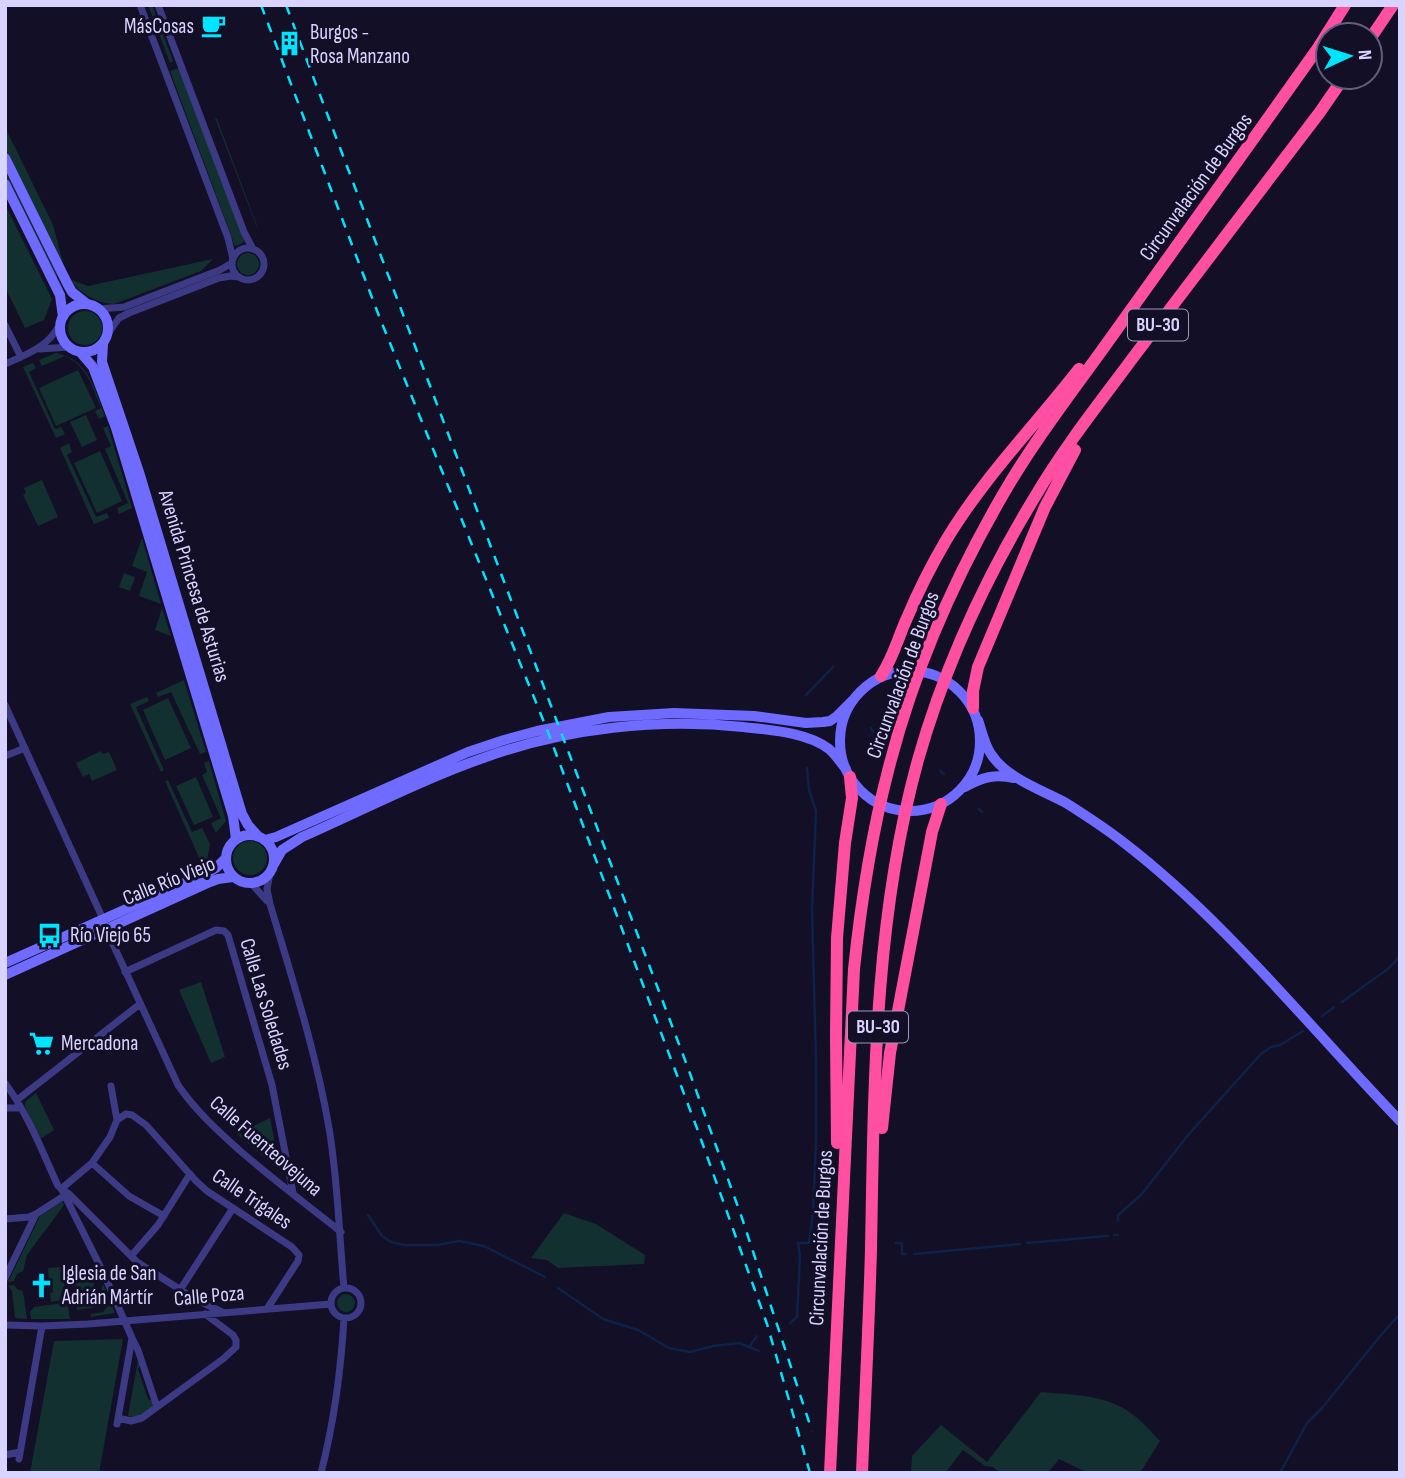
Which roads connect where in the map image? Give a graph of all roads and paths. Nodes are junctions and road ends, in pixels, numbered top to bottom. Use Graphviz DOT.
graph roads {
  1 [pos="140,5"];
  2 [pos="158,5"];
  3 [pos="1345,5"];
  4 [pos="1393,5"];
  5 [pos="1382,21"];
  6 [pos="1334,91"];
  7 [pos="5,158"];
  8 [pos="5,184"];
  9 [pos="1217,248"];
  10 [pos="253,249"];
  11 [pos="232,261"];
  12 [pos="239,276"];
  13 [pos="86,304"];
  14 [pos="99,309"];
  15 [pos="1130,311"];
  16 [pos="62,320"];
  17 [pos="5,325"];
  18 [pos="109,332"];
  19 [pos="103,344"];
  20 [pos="69,347"];
  21 [pos="39,349"];
  22 [pos="81,353"];
  23 [pos="21,357"];
  24 [pos="5,364"];
  25 [pos="881,676"];
  26 [pos="854,699"];
  27 [pos="5,705"];
  28 [pos="975,714"];
  29 [pos="539,736"];
  30 [pos="25,748"];
  31 [pos="5,756"];
  32 [pos="848,773"];
  33 [pos="1018,778"];
  34 [pos="960,791"];
  35 [pos="937,806"];
  36 [pos="262,838"];
  37 [pos="236,839"];
  38 [pos="225,859"];
  39 [pos="272,869"];
  40 [pos="233,877"];
  41 [pos="251,883"];
  42 [pos="270,904"];
  43 [pos="105,924"];
  44 [pos="5,963"];
  45 [pos="125,972"];
  46 [pos="5,975"];
  47 [pos="140,1004"];
  48 [pos="5,1083"];
  49 [pos="111,1086"];
  50 [pos="17,1100"];
  51 [pos="5,1108"];
  52 [pos="21,1108"];
  53 [pos="117,1120"];
  54 [pos="1400,1121"];
  55 [pos="92,1163"];
  56 [pos="190,1174"];
  57 [pos="63,1192"];
  58 [pos="293,1194"];
  59 [pos="339,1204"];
  60 [pos="233,1208"];
  61 [pos="36,1214"];
  62 [pos="319,1214"];
  63 [pos="164,1216"];
  64 [pos="5,1219"];
  65 [pos="341,1231"];
  66 [pos="131,1256"];
  67 [pos="5,1278"];
  68 [pos="870,1278"];
  69 [pos="344,1288"];
  70 [pos="180,1290"];
  71 [pos="331,1304"];
  72 [pos="267,1309"];
  73 [pos="222,1312"];
  74 [pos="204,1314"];
  75 [pos="344,1318"];
  76 [pos="125,1321"];
  77 [pos="836,1321"];
  78 [pos="5,1325"];
  79 [pos="42,1326"];
  80 [pos="132,1338"];
  81 [pos="157,1407"];
  82 [pos="5,1455"];
  83 [pos="321,1473"];
  84 [pos="830,1473"];
  85 [pos="862,1473"];
  1 -- 11 [label="street"];
  2 -- 10 [label="street"];
  3 -- 15 [label="highway, Circunvalación de Burgos / BU-30"];
  4 -- 5 [label="highway"];
  6 -- 9 [label="highway, Circunvalación de Burgos / BU-30"];
  7 -- 13 [label="main road"];
  8 -- 16 [label="main road"];
  9 -- 28 [label="highway"];
  9 -- 68 [label="highway, Circunvalación de Burgos / BU-30"];
  10 -- 11 [label="street"];
  10 -- 12 [label="street"];
  11 -- 12 [label="street"];
  11 -- 14 [label="street"];
  12 -- 18 [label="street"];
  13 -- 14 [label="main road"];
  13 -- 16 [label="main road"];
  14 -- 18 [label="main road"];
  15 -- 25 [label="highway"];
  15 -- 77 [label="highway, Circunvalación de Burgos / BU-30"];
  16 -- 20 [label="main road"];
  16 -- 21 [label="street"];
  17 -- 23 [label="street"];
  18 -- 19 [label="main road"];
  19 -- 22 [label="main road"];
  19 -- 36 [label="main road, Avenida Princesa de Asturias"];
  20 -- 21 [label="street"];
  20 -- 22 [label="main road"];
  21 -- 23 [label="street"];
  22 -- 37 [label="main road, Avenida Princesa de Asturias"];
  23 -- 24 [label="street"];
  25 -- 26 [label="main road"];
  25 -- 28 [label="main road"];
  26 -- 29 [label="main road"];
  26 -- 32 [label="main road"];
  27 -- 30 [label="street, Calle Fuenteovejuna"];
  28 -- 33 [label="main road"];
  28 -- 34 [label="main road"];
  29 -- 32 [label="main road"];
  29 -- 36 [label="main road"];
  29 -- 39 [label="main road"];
  30 -- 31 [label="street"];
  30 -- 43 [label="street, Calle Fuenteovejuna"];
  32 -- 35 [label="main road"];
  32 -- 77 [label="highway"];
  33 -- 34 [label="main road"];
  33 -- 54 [label="main road"];
  34 -- 35 [label="main road"];
  35 -- 68 [label="highway"];
  36 -- 37 [label="main road"];
  36 -- 39 [label="main road"];
  37 -- 38 [label="main road"];
  38 -- 40 [label="main road"];
  38 -- 43 [label="main road, Calle Río Viejo"];
  39 -- 41 [label="main road"];
  39 -- 42 [label="street"];
  40 -- 41 [label="main road"];
  40 -- 43 [label="main road, Calle Río Viejo"];
  41 -- 42 [label="street"];
  42 -- 59 [label="street"];
  43 -- 44 [label="main road, Calle Río Viejo"];
  43 -- 45 [label="street, Calle Fuenteovejuna"];
  43 -- 46 [label="main road, Calle Río Viejo"];
  45 -- 47 [label="street, Calle Fuenteovejuna"];
  45 -- 58 [label="street, Calle Las Soledades"];
  47 -- 50 [label="street"];
  47 -- 58 [label="street, Calle Fuenteovejuna"];
  48 -- 50 [label="street"];
  49 -- 53 [label="street"];
  50 -- 52 [label="street"];
  51 -- 52 [label="street"];
  52 -- 57 [label="street"];
  53 -- 55 [label="street"];
  53 -- 56 [label="street, Calle Trigales"];
  55 -- 57 [label="street"];
  55 -- 63 [label="street"];
  56 -- 60 [label="street, Calle Trigales"];
  56 -- 63 [label="street"];
  57 -- 61 [label="street"];
  57 -- 66 [label="street"];
  57 -- 76 [label="street"];
  58 -- 62 [label="street, Calle Fuenteovejuna"];
  59 -- 62 [label="street"];
  59 -- 65 [label="street"];
  60 -- 70 [label="street"];
  60 -- 72 [label="street, Calle Trigales"];
  61 -- 64 [label="street"];
  61 -- 67 [label="street"];
  62 -- 65 [label="street, Calle Fuenteovejuna"];
  63 -- 66 [label="street"];
  65 -- 69 [label="street"];
  66 -- 70 [label="street"];
  68 -- 85 [label="highway, Circunvalación de Burgos / BU-30"];
  69 -- 71 [label="street"];
  69 -- 75 [label="street"];
  70 -- 73 [label="street"];
  71 -- 72 [label="street, Calle Poza"];
  71 -- 75 [label="street"];
  72 -- 73 [label="street, Calle Poza"];
  73 -- 74 [label="street, Calle Poza"];
  74 -- 76 [label="street, Calle Poza"];
  74 -- 81 [label="street"];
  75 -- 83 [label="street"];
  76 -- 79 [label="street, Calle Poza"];
  76 -- 80 [label="street"];
  77 -- 84 [label="highway, Circunvalación de Burgos / BU-30"];
  78 -- 79 [label="street, Calle Poza"];
  79 -- 82 [label="street"];
  80 -- 81 [label="street"];
  80 -- 81 [label="street"];
}
